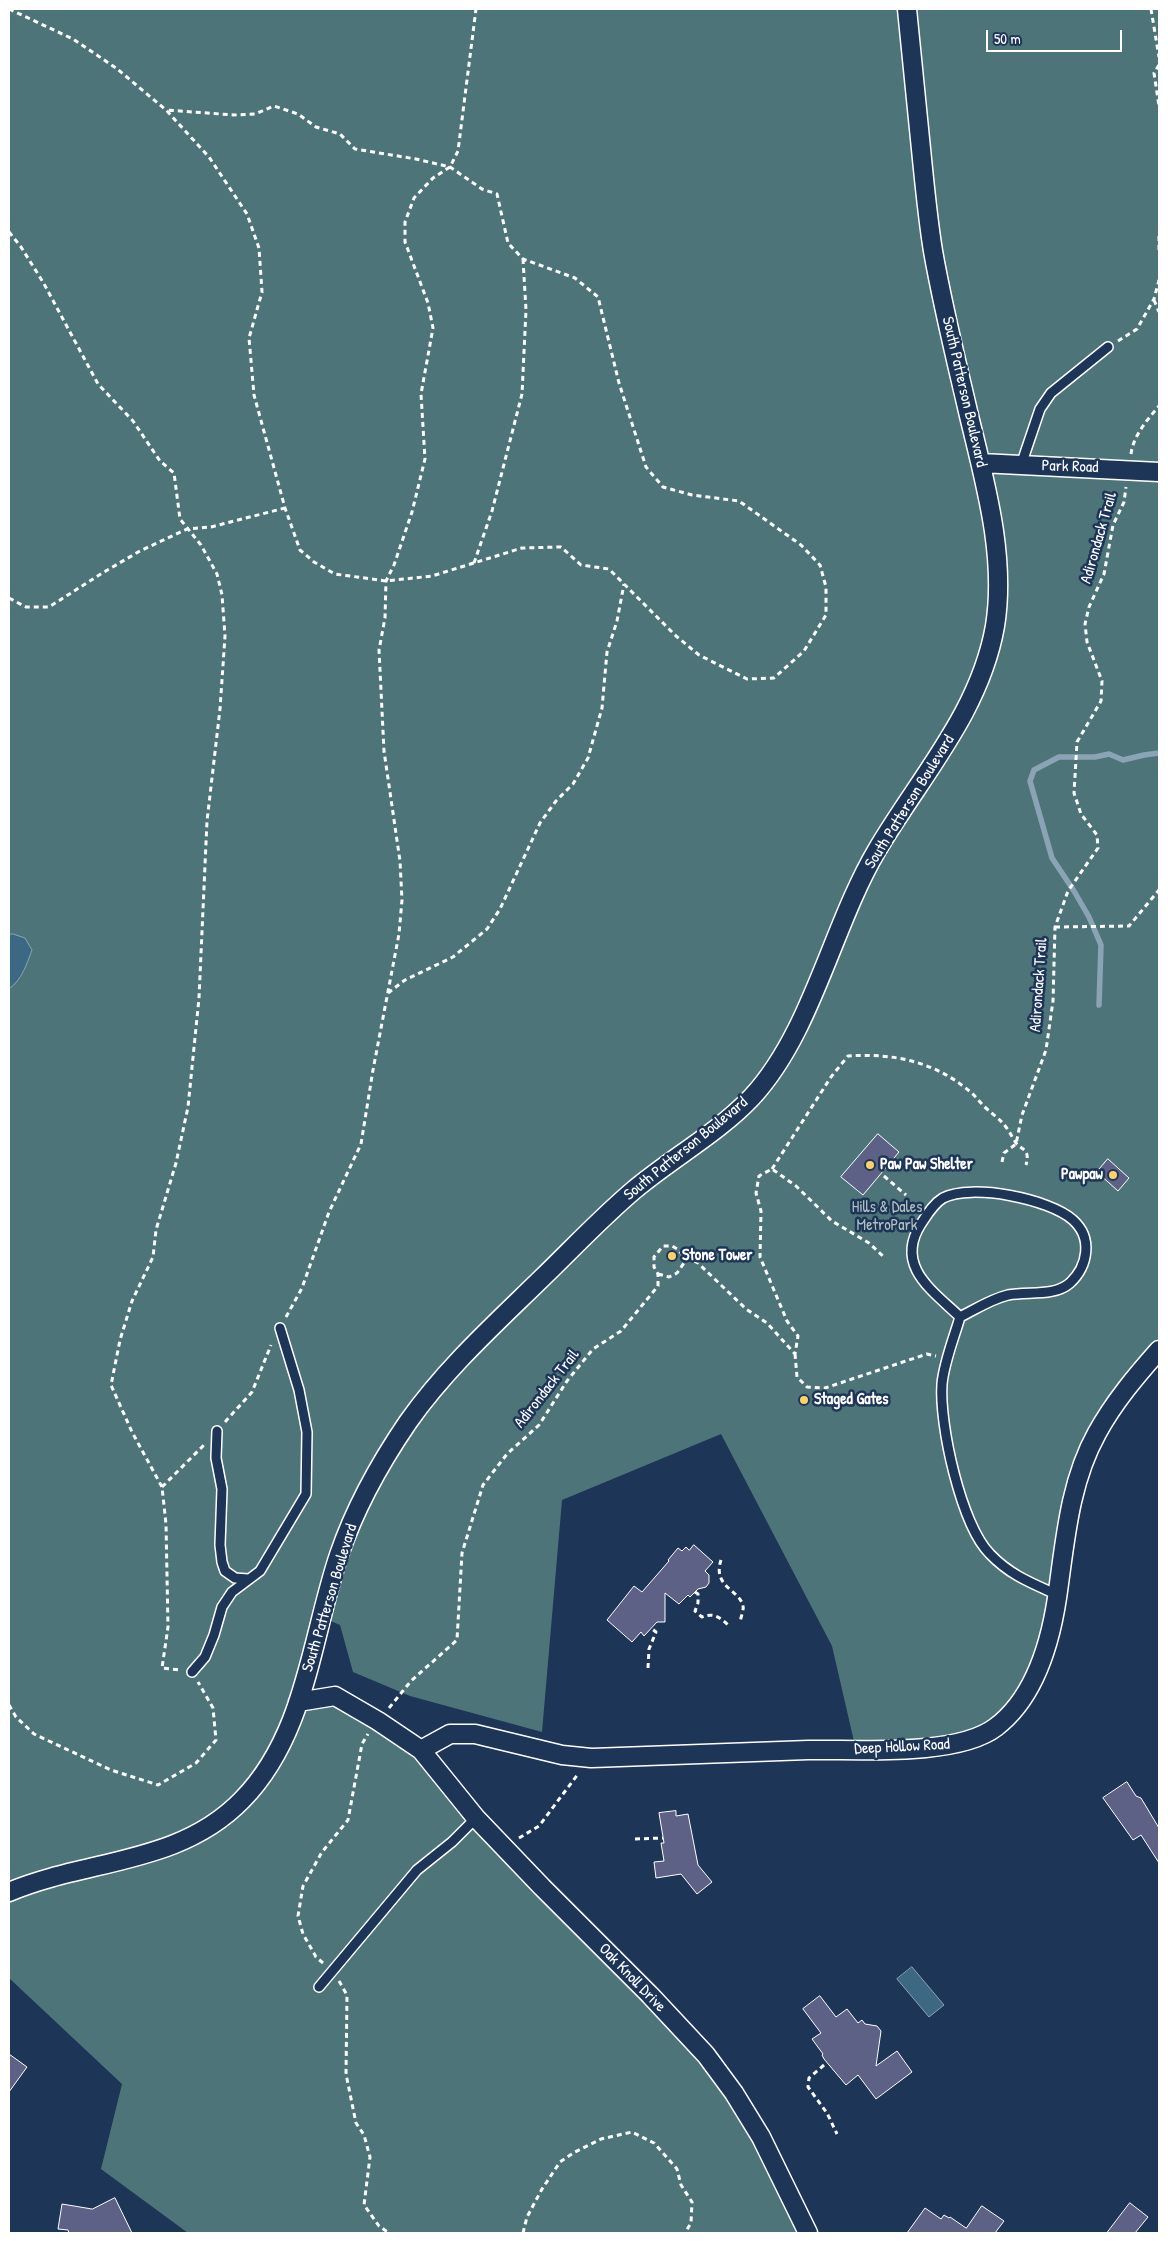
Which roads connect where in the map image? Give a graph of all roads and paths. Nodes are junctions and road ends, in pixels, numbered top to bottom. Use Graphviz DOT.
graph roads {
  1 [pos="9,9"];
  2 [pos="476,9"];
  3 [pos="907,9"];
  4 [pos="1151,9"];
  5 [pos="1159,57"];
  6 [pos="1159,66"];
  7 [pos="1159,106"];
  8 [pos="166,110"];
  9 [pos="450,167"];
  10 [pos="9,232"];
  11 [pos="1159,236"];
  12 [pos="1159,252"];
  13 [pos="523,259"];
  14 [pos="1159,280"];
  15 [pos="1154,299"];
  16 [pos="1159,312"];
  17 [pos="1108,347"];
  18 [pos="1159,406"];
  19 [pos="980,463"];
  20 [pos="1021,465"];
  21 [pos="1129,469"];
  22 [pos="1159,472"];
  23 [pos="285,508"];
  24 [pos="187,529"];
  25 [pos="474,563"];
  26 [pos="386,580"];
  27 [pos="624,584"];
  28 [pos="9,598"];
  29 [pos="1159,890"];
  30 [pos="1056,927"];
  31 [pos="388,993"];
  32 [pos="1016,1144"];
  33 [pos="1002,1162"];
  34 [pos="1026,1165"];
  35 [pos="772,1169"];
  36 [pos="884,1176"];
  37 [pos="906,1195"];
  38 [pos="683,1256"];
  39 [pos="885,1258"];
  40 [pos="658,1274"];
  41 [pos="960,1317"];
  42 [pos="280,1328"];
  43 [pos="1159,1350"];
  44 [pos="795,1354"];
  45 [pos="949,1357"];
  46 [pos="217,1431"];
  47 [pos="162,1487"];
  48 [pos="721,1560"];
  49 [pos="248,1579"];
  50 [pos="695,1592"];
  51 [pos="1058,1595"];
  52 [pos="740,1622"];
  53 [pos="729,1626"];
  54 [pos="651,1628"];
  55 [pos="648,1668"];
  56 [pos="192,1672"];
  57 [pos="298,1702"];
  58 [pos="9,1705"];
  59 [pos="378,1721"];
  60 [pos="421,1750"];
  61 [pos="591,1758"];
  62 [pos="476,1818"];
  63 [pos="663,1838"];
  64 [pos="635,1839"];
  65 [pos="504,1848"];
  66 [pos="9,1892"];
  67 [pos="333,1971"];
  68 [pos="319,1988"];
  69 [pos="824,2065"];
  70 [pos="837,2134"];
  71 [pos="389,2233"];
  72 [pos="522,2233"];
  73 [pos="685,2233"];
  74 [pos="808,2233"];
  1 -- 8 [label="path"];
  2 -- 9 [label="path"];
  3 -- 19 [label="street, South Patterson Boulevard"];
  4 -- 5 [label="path"];
  6 -- 7 [label="path"];
  8 -- 9 [label="path"];
  8 -- 23 [label="path"];
  9 -- 13 [label="path"];
  9 -- 26 [label="path"];
  10 -- 24 [label="path"];
  11 -- 12 [label="path"];
  13 -- 25 [label="path"];
  13 -- 27 [label="path"];
  14 -- 15 [label="path"];
  15 -- 16 [label="path"];
  15 -- 17 [label="path"];
  17 -- 20 [label="lane"];
  18 -- 21 [label="path, Adirondack Trail"];
  19 -- 20 [label="street, Park Road"];
  19 -- 57 [label="street, South Patterson Boulevard"];
  20 -- 21 [label="street, Park Road"];
  21 -- 22 [label="street, Park Road"];
  21 -- 30 [label="path, Adirondack Trail"];
  23 -- 24 [label="path"];
  23 -- 26 [label="path"];
  24 -- 28 [label="path"];
  24 -- 47 [label="path"];
  25 -- 26 [label="path"];
  25 -- 27 [label="path"];
  26 -- 31 [label="path"];
  27 -- 31 [label="path"];
  29 -- 30 [label="path"];
  30 -- 32 [label="path, Adirondack Trail"];
  31 -- 42 [label="path"];
  32 -- 33 [label="path, Adirondack Trail"];
  32 -- 34 [label="path"];
  32 -- 35 [label="path"];
  35 -- 39 [label="path"];
  35 -- 44 [label="path"];
  36 -- 37 [label="path"];
  38 -- 40 [label="path"];
  38 -- 40 [label="path, Adirondack Trail"];
  38 -- 44 [label="path, Adirondack Trail"];
  40 -- 59 [label="path, Adirondack Trail"];
  41 -- 41 [label="lane"];
  41 -- 45 [label="lane"];
  42 -- 46 [label="path"];
  42 -- 49 [label="lane"];
  43 -- 51 [label="street, Deep Hollow Road"];
  44 -- 45 [label="path"];
  45 -- 51 [label="lane"];
  46 -- 47 [label="path"];
  46 -- 49 [label="lane"];
  47 -- 56 [label="path"];
  48 -- 52 [label="path"];
  49 -- 56 [label="lane"];
  50 -- 53 [label="path"];
  51 -- 61 [label="street, Deep Hollow Road"];
  54 -- 55 [label="path"];
  56 -- 58 [label="path"];
  57 -- 59 [label="street, Oak Knoll Drive"];
  57 -- 66 [label="street, South Patterson Boulevard"];
  59 -- 60 [label="street, Oak Knoll Drive"];
  59 -- 67 [label="path, Adirondack Trail"];
  60 -- 61 [label="street, Deep Hollow Road"];
  60 -- 62 [label="street, Oak Knoll Drive"];
  61 -- 65 [label="path"];
  62 -- 65 [label="street, Oak Knoll Drive"];
  62 -- 67 [label="lane"];
  63 -- 64 [label="path"];
  65 -- 74 [label="street, Oak Knoll Drive"];
  67 -- 68 [label="lane"];
  67 -- 71 [label="path, Adirondack Trail"];
  69 -- 70 [label="path"];
  72 -- 73 [label="path"];
}
